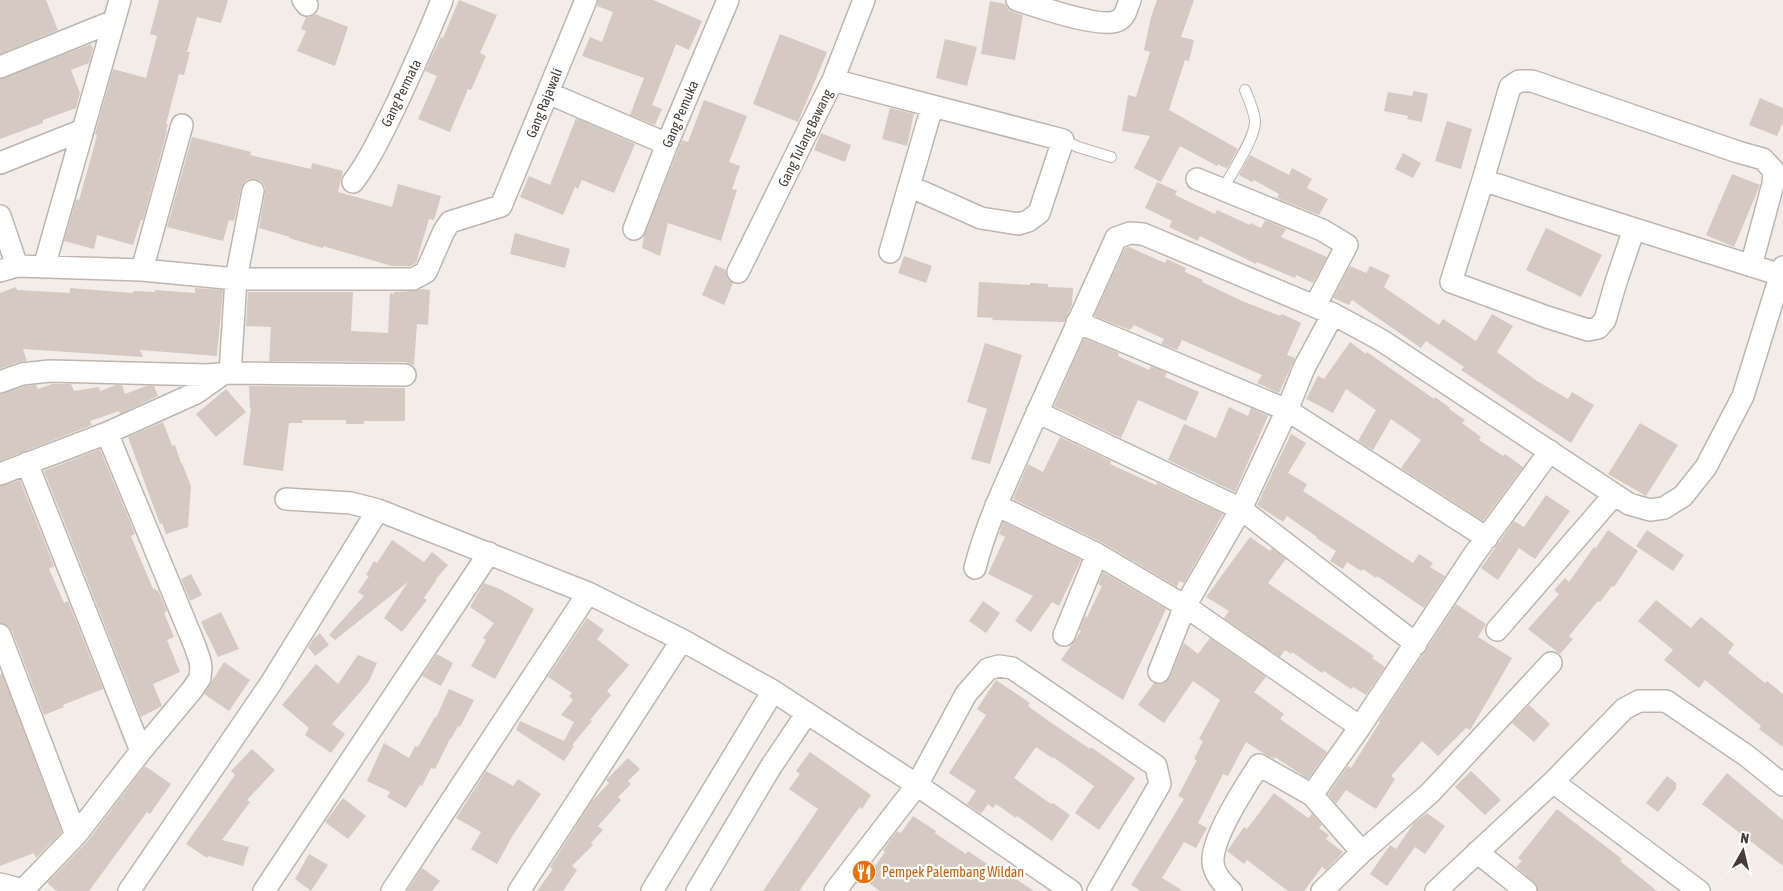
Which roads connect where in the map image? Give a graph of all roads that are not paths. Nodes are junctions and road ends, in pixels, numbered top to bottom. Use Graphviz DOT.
graph roads {
  1 [pos="120,0"];
  2 [pos="442,0"];
  3 [pos="586,0"];
  4 [pos="728,0"];
  5 [pos="864,0"];
  6 [pos="1016,0"];
  7 [pos="1130,0"];
  8 [pos="114,21"];
  9 [pos="0,66"];
  10 [pos="833,80"];
  11 [pos="1245,90"];
  12 [pos="548,93"];
  13 [pos="932,106"];
  14 [pos="182,124"];
  15 [pos="83,130"];
  16 [pos="1063,140"];
  17 [pos="667,144"];
  18 [pos="1111,157"];
  19 [pos="0,163"];
  20 [pos="1197,179"];
  21 [pos="1483,180"];
  22 [pos="354,182"];
  23 [pos="909,186"];
  24 [pos="1223,189"];
  25 [pos="253,191"];
  26 [pos="0,216"];
  27 [pos="634,229"];
  28 [pos="1634,229"];
  29 [pos="890,252"];
  30 [pos="1751,266"];
  31 [pos="44,267"];
  32 [pos="9,269"];
  33 [pos="142,270"];
  34 [pos="1782,271"];
  35 [pos="738,272"];
  36 [pos="236,279"];
  37 [pos="1324,310"];
  38 [pos="1077,322"];
  39 [pos="227,374"];
  40 [pos="405,375"];
  41 [pos="0,382"];
  42 [pos="1287,410"];
  43 [pos="1037,412"];
  44 [pos="107,433"];
  45 [pos="1550,451"];
  46 [pos="27,463"];
  47 [pos="0,474"];
  48 [pos="1614,495"];
  49 [pos="286,499"];
  50 [pos="996,505"];
  51 [pos="1241,509"];
  52 [pos="378,510"];
  53 [pos="1486,538"];
  54 [pos="489,553"];
  55 [pos="1097,554"];
  56 [pos="975,568"];
  57 [pos="588,593"];
  58 [pos="1185,606"];
  59 [pos="1497,630"];
  60 [pos="0,635"];
  61 [pos="1064,635"];
  62 [pos="682,640"];
  63 [pos="1416,644"];
  64 [pos="1551,663"];
  65 [pos="1159,672"];
  66 [pos="773,691"];
  67 [pos="806,713"];
  68 [pos="1360,727"];
  69 [pos="141,751"];
  70 [pos="1553,782"];
  71 [pos="917,785"];
  72 [pos="1783,785"];
  73 [pos="1312,795"];
  74 [pos="76,835"];
  75 [pos="1362,852"];
  76 [pos="1476,852"];
  77 [pos="0,884"];
  78 [pos="25,890"];
  79 [pos="129,891"];
  80 [pos="264,891"];
  81 [pos="392,891"];
  82 [pos="519,891"];
  83 [pos="652,891"];
  84 [pos="697,891"];
  85 [pos="835,891"];
  86 [pos="1071,891"];
  87 [pos="1098,891"];
  88 [pos="1231,891"];
  89 [pos="1322,891"];
  90 [pos="1436,891"];
  91 [pos="1526,891"];
  92 [pos="1699,891"];
  1 -- 8 [label="street"];
  2 -- 22 [label="street, Gang Permata"];
  3 -- 12 [label="street, Gang Rajawali"];
  4 -- 17 [label="street, Gang Pemuka"];
  5 -- 10 [label="street, Gang Tulang Bawang"];
  6 -- 7 [label="street"];
  8 -- 9 [label="street"];
  8 -- 15 [label="street"];
  10 -- 13 [label="street"];
  10 -- 35 [label="street, Gang Tulang Bawang"];
  11 -- 24 [label="lane"];
  12 -- 17 [label="street"];
  12 -- 36 [label="street, Gang Rajawali"];
  13 -- 16 [label="street"];
  13 -- 23 [label="street"];
  14 -- 33 [label="street"];
  15 -- 19 [label="street"];
  15 -- 31 [label="street"];
  16 -- 18 [label="lane"];
  16 -- 23 [label="street"];
  17 -- 27 [label="street, Gang Pemuka"];
  20 -- 24 [label="street"];
  21 -- 28 [label="street"];
  21 -- 28 [label="street"];
  21 -- 30 [label="street"];
  23 -- 29 [label="street"];
  24 -- 37 [label="street"];
  25 -- 36 [label="street"];
  26 -- 32 [label="street"];
  28 -- 30 [label="street"];
  30 -- 34 [label="street"];
  31 -- 32 [label="street"];
  31 -- 33 [label="street"];
  33 -- 36 [label="street"];
  34 -- 48 [label="street"];
  36 -- 39 [label="street"];
  37 -- 38 [label="street"];
  37 -- 42 [label="street"];
  37 -- 45 [label="street"];
  38 -- 42 [label="street"];
  38 -- 43 [label="street"];
  39 -- 40 [label="street"];
  39 -- 41 [label="street"];
  39 -- 44 [label="street"];
  42 -- 51 [label="street"];
  42 -- 53 [label="street"];
  43 -- 50 [label="street"];
  43 -- 51 [label="street"];
  44 -- 46 [label="street"];
  44 -- 69 [label="street"];
  45 -- 48 [label="street"];
  45 -- 53 [label="street"];
  46 -- 47 [label="street"];
  46 -- 69 [label="street"];
  48 -- 59 [label="street"];
  49 -- 52 [label="street"];
  50 -- 55 [label="street"];
  50 -- 56 [label="street"];
  51 -- 58 [label="street"];
  51 -- 63 [label="street"];
  52 -- 54 [label="street"];
  52 -- 79 [label="street"];
  53 -- 63 [label="street"];
  54 -- 57 [label="street"];
  54 -- 80 [label="street"];
  55 -- 58 [label="street"];
  55 -- 61 [label="street"];
  57 -- 62 [label="street"];
  57 -- 81 [label="street"];
  58 -- 65 [label="street"];
  58 -- 68 [label="street"];
  60 -- 74 [label="street"];
  62 -- 66 [label="street"];
  62 -- 82 [label="street"];
  63 -- 68 [label="street"];
  64 -- 75 [label="street"];
  66 -- 67 [label="street"];
  66 -- 83 [label="street"];
  67 -- 71 [label="street"];
  67 -- 84 [label="street"];
  68 -- 73 [label="street"];
  69 -- 74 [label="street"];
  70 -- 72 [label="street"];
  70 -- 76 [label="street"];
  70 -- 92 [label="street"];
  71 -- 85 [label="street"];
  71 -- 86 [label="street"];
  71 -- 87 [label="street"];
  73 -- 75 [label="street"];
  73 -- 88 [label="street"];
  74 -- 78 [label="street"];
  75 -- 89 [label="street"];
  76 -- 90 [label="street"];
  76 -- 91 [label="street"];
  77 -- 78 [label="street"];
}
